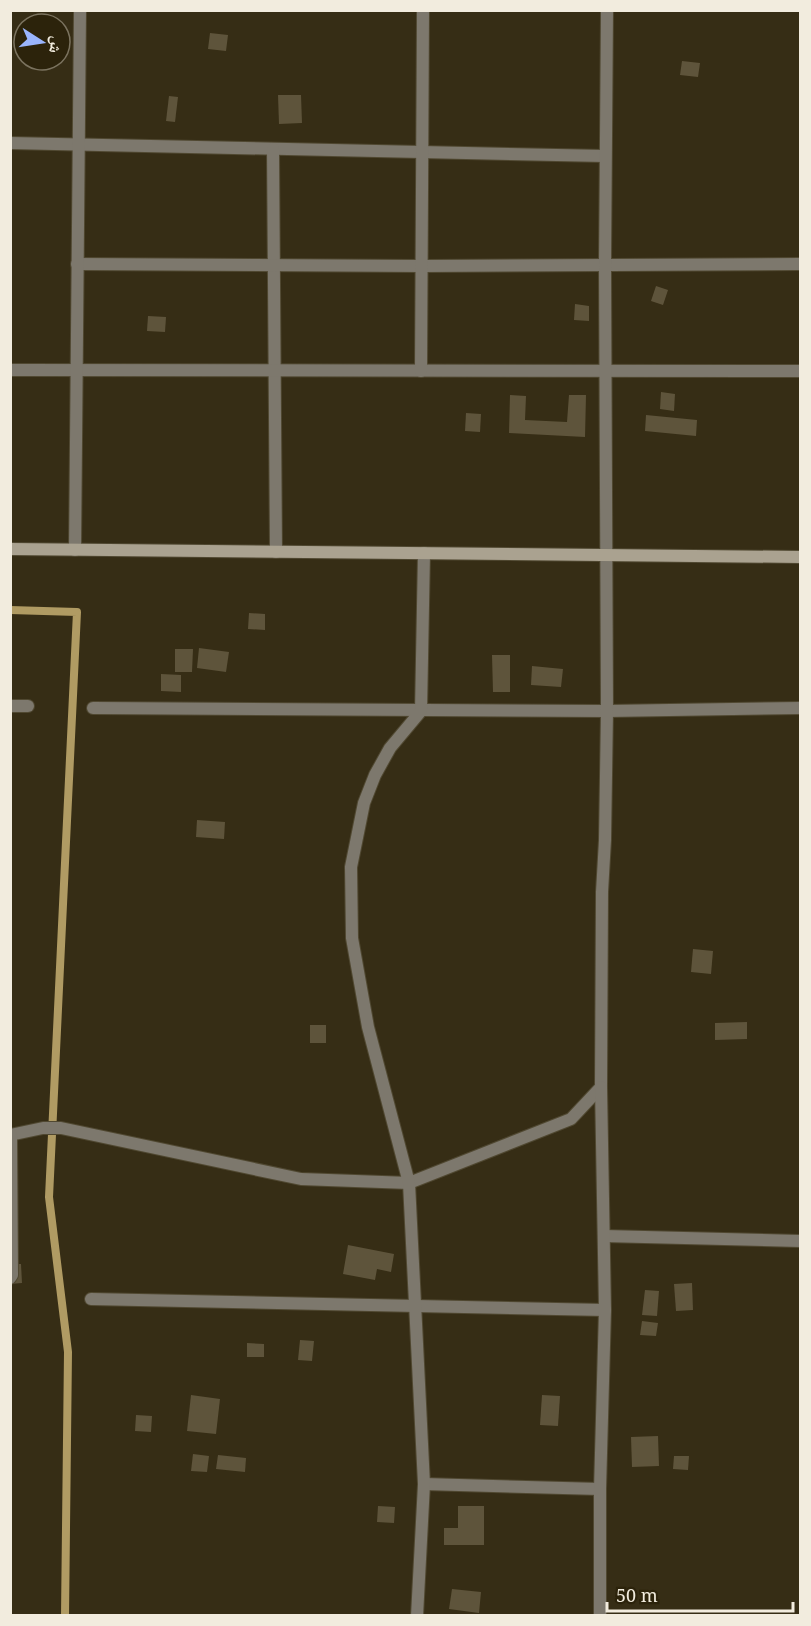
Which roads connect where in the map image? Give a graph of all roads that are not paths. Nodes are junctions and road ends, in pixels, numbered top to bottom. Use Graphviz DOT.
graph roads {
  1 [pos="80,10"];
  2 [pos="423,10"];
  3 [pos="606,10"];
  4 [pos="10,143"];
  5 [pos="78,145"];
  6 [pos="273,149"];
  7 [pos="424,152"];
  8 [pos="605,156"];
  9 [pos="77,264"];
  10 [pos="801,264"];
  11 [pos="274,265"];
  12 [pos="605,265"];
  13 [pos="422,266"];
  14 [pos="10,370"];
  15 [pos="76,370"];
  16 [pos="274,370"];
  17 [pos="421,370"];
  18 [pos="605,371"];
  19 [pos="801,371"];
  20 [pos="10,549"];
  21 [pos="75,550"];
  22 [pos="276,552"];
  23 [pos="424,553"];
  24 [pos="606,555"];
  25 [pos="801,557"];
  26 [pos="10,706"];
  27 [pos="28,706"];
  28 [pos="93,708"];
  29 [pos="801,708"];
  30 [pos="421,711"];
  31 [pos="607,711"];
  32 [pos="602,1087"];
  33 [pos="11,1135"];
  34 [pos="409,1184"];
  35 [pos="604,1236"];
  36 [pos="801,1241"];
  37 [pos="10,1278"];
  38 [pos="91,1299"];
  39 [pos="415,1305"];
  40 [pos="605,1310"];
  41 [pos="424,1484"];
  42 [pos="600,1489"];
  43 [pos="417,1616"];
  44 [pos="600,1616"];
  1 -- 5 [label="street"];
  2 -- 7 [label="street"];
  3 -- 8 [label="street"];
  4 -- 5 [label="street"];
  5 -- 6 [label="street"];
  5 -- 9 [label="street"];
  6 -- 7 [label="street"];
  6 -- 11 [label="street"];
  7 -- 8 [label="street"];
  7 -- 13 [label="street"];
  8 -- 12 [label="street"];
  9 -- 11 [label="street"];
  9 -- 15 [label="street"];
  10 -- 12 [label="street"];
  11 -- 13 [label="street"];
  11 -- 16 [label="street"];
  12 -- 13 [label="street"];
  12 -- 18 [label="street"];
  13 -- 17 [label="street"];
  14 -- 15 [label="street"];
  15 -- 16 [label="street"];
  15 -- 21 [label="street"];
  16 -- 17 [label="street"];
  16 -- 22 [label="street"];
  17 -- 18 [label="street"];
  18 -- 19 [label="street"];
  18 -- 24 [label="street"];
  20 -- 21 [label="street"];
  21 -- 22 [label="street"];
  22 -- 23 [label="street"];
  23 -- 24 [label="street"];
  23 -- 30 [label="street"];
  24 -- 25 [label="street"];
  24 -- 31 [label="street"];
  26 -- 27 [label="street"];
  28 -- 30 [label="street"];
  29 -- 31 [label="street"];
  30 -- 31 [label="street"];
  30 -- 34 [label="street"];
  31 -- 32 [label="street"];
  32 -- 34 [label="street"];
  32 -- 35 [label="street"];
  33 -- 34 [label="street"];
  33 -- 37 [label="street"];
  34 -- 39 [label="street"];
  35 -- 36 [label="street"];
  35 -- 40 [label="street"];
  38 -- 39 [label="street"];
  39 -- 40 [label="street"];
  39 -- 41 [label="street"];
  40 -- 42 [label="street"];
  41 -- 42 [label="street"];
  41 -- 43 [label="street"];
  42 -- 44 [label="street"];
}
